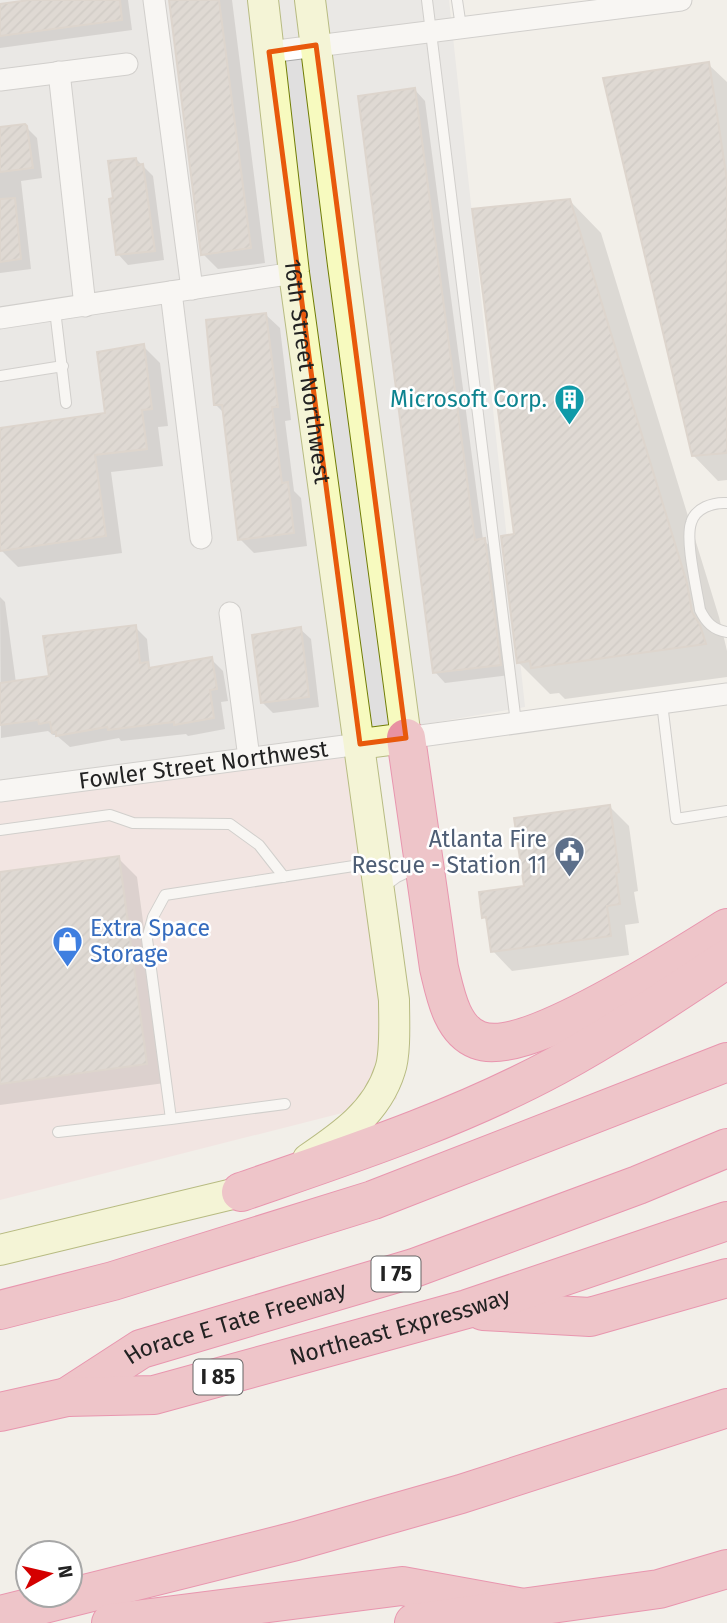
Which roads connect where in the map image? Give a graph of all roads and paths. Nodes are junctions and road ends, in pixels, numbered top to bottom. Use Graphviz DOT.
graph roads {
  1 [pos="154,0"];
  2 [pos="263,0"];
  3 [pos="310,0"];
  4 [pos="426,0"];
  5 [pos="457,0"];
  6 [pos="681,0"];
  7 [pos="461,27"];
  8 [pos="431,31"];
  9 [pos="316,45"];
  10 [pos="269,52"];
  11 [pos="127,64"];
  12 [pos="59,72"];
  13 [pos="0,80"];
  14 [pos="294,273"];
  15 [pos="192,289"];
  16 [pos="171,292"];
  17 [pos="85,306"];
  18 [pos="55,310"];
  19 [pos="0,318"];
  20 [pos="63,366"];
  21 [pos="0,376"];
  22 [pos="66,403"];
  23 [pos="727,503"];
  24 [pos="201,538"];
  25 [pos="230,613"];
  26 [pos="727,632"];
  27 [pos="727,694"];
  28 [pos="662,703"];
  29 [pos="516,723"];
  30 [pos="406,738"];
  31 [pos="360,744"];
  32 [pos="249,758"];
  33 [pos="0,791"];
  34 [pos="727,811"];
  35 [pos="0,830"];
  36 [pos="424,865"];
  37 [pos="378,876"];
  38 [pos="284,877"];
  39 [pos="727,928"];
  40 [pos="727,959"];
  41 [pos="727,1062"];
  42 [pos="664,1088"];
  43 [pos="285,1104"];
  44 [pos="171,1119"];
  45 [pos="58,1132"];
  46 [pos="727,1148"];
  47 [pos="240,1192"];
  48 [pos="727,1221"];
  49 [pos="0,1251"];
  50 [pos="727,1278"];
  51 [pos="467,1309"];
  52 [pos="0,1310"];
  53 [pos="66,1397"];
  54 [pos="727,1408"];
  55 [pos="0,1412"];
  56 [pos="727,1569"];
  57 [pos="659,1589"];
  58 [pos="727,1591"];
  59 [pos="517,1607"];
  60 [pos="0,1615"];
  61 [pos="111,1623"];
  62 [pos="414,1623"];
  1 -- 15 [label="street"];
  2 -- 10 [label="street, 16th Street Northwest"];
  3 -- 9 [label="street, 16th Street Northwest"];
  4 -- 8 [label="lane"];
  5 -- 7 [label="lane"];
  6 -- 7 [label="street"];
  7 -- 8 [label="street"];
  8 -- 9 [label="street"];
  8 -- 29 [label="lane"];
  9 -- 10 [label="street"];
  9 -- 30 [label="street, 16th Street Northwest"];
  10 -- 14 [label="street, 16th Street Northwest"];
  11 -- 12 [label="street"];
  12 -- 13 [label="street"];
  12 -- 17 [label="street"];
  14 -- 15 [label="street"];
  14 -- 31 [label="street, 16th Street Northwest"];
  15 -- 16 [label="street"];
  16 -- 17 [label="street"];
  16 -- 24 [label="street"];
  17 -- 18 [label="street"];
  18 -- 19 [label="street"];
  18 -- 20 [label="lane"];
  20 -- 21 [label="lane"];
  20 -- 22 [label="lane"];
  23 -- 26 [label="lane"];
  25 -- 32 [label="street"];
  27 -- 28 [label="street"];
  28 -- 29 [label="street"];
  28 -- 34 [label="lane"];
  29 -- 30 [label="street"];
  30 -- 31 [label="street, Fowler Street Northwest"];
  30 -- 36 [label="highway"];
  31 -- 32 [label="street, Fowler Street Northwest"];
  31 -- 37 [label="street, 16th Street Northwest"];
  32 -- 33 [label="street, Fowler Street Northwest"];
  35 -- 38 [label="lane"];
  36 -- 37 [label="lane"];
  36 -- 39 [label="highway"];
  37 -- 38 [label="lane"];
  37 -- 47 [label="street, 16th Street Northwest"];
  38 -- 44 [label="lane"];
  40 -- 47 [label="highway"];
  41 -- 42 [label="highway"];
  42 -- 47 [label="highway"];
  42 -- 52 [label="highway"];
  43 -- 44 [label="lane"];
  44 -- 45 [label="lane"];
  46 -- 53 [label="highway, Horace E Tate Freeway / I 75"];
  47 -- 49 [label="street, 16th Street Northwest"];
  48 -- 51 [label="highway, Northeast Expressway / I 85"];
  50 -- 51 [label="highway"];
  51 -- 53 [label="highway, Northeast Expressway / I 85"];
  53 -- 55 [label="highway, I 75"];
  54 -- 60 [label="highway"];
  56 -- 57 [label="highway"];
  57 -- 58 [label="highway"];
  57 -- 59 [label="highway"];
  59 -- 61 [label="highway"];
  59 -- 62 [label="highway"];
}
